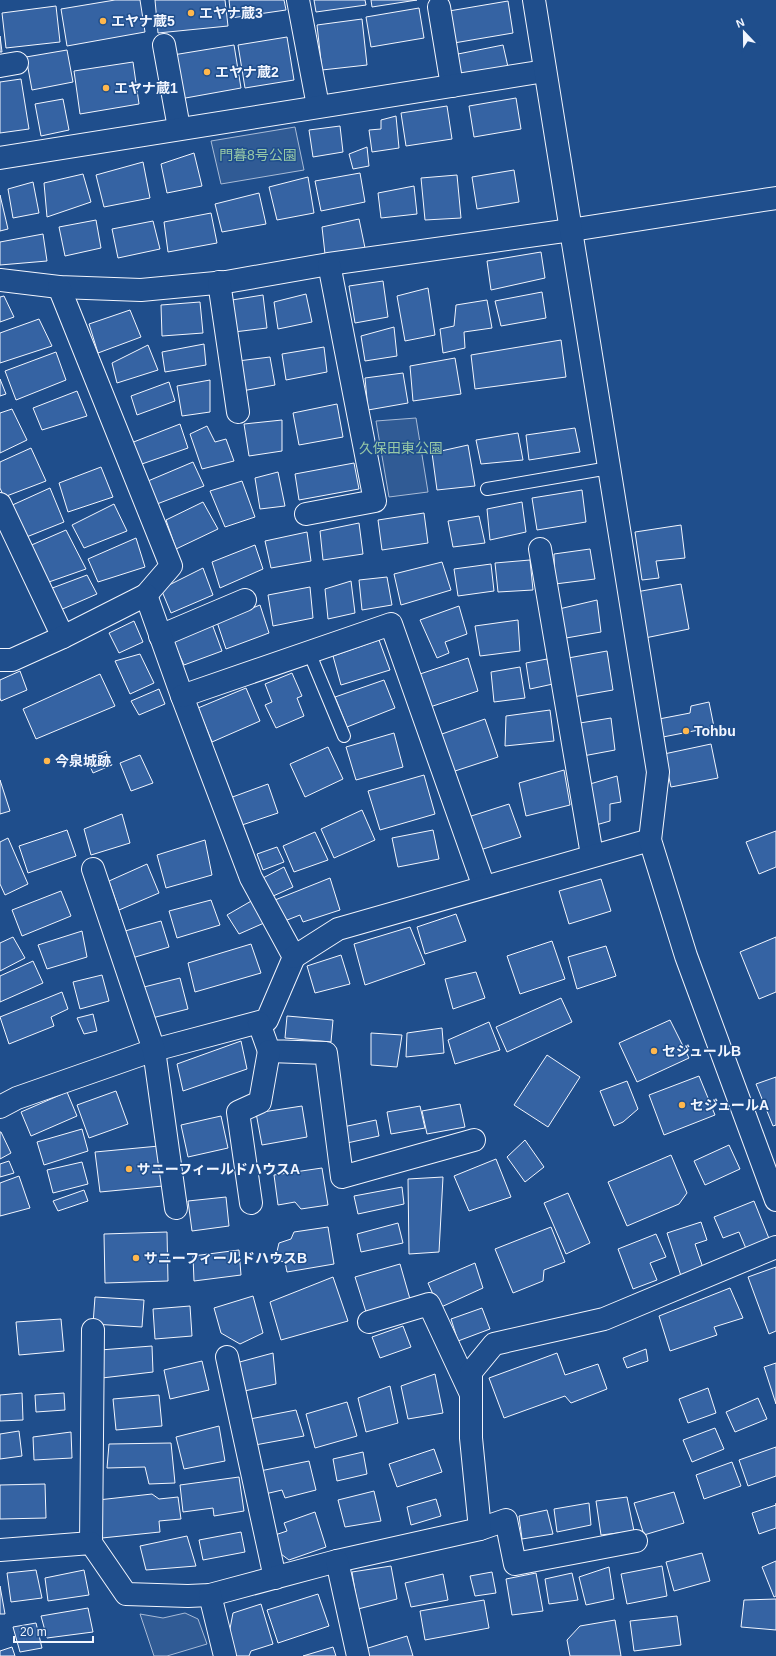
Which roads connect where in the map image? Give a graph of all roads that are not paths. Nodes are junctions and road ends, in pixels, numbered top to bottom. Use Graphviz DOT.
graph roads {
  1 [pos="298,0"];
  2 [pos="534,0"];
  3 [pos="440,7"];
  4 [pos="164,45"];
  5 [pos="545,71"];
  6 [pos="452,86"];
  7 [pos="318,106"];
  8 [pos="179,128"];
  9 [pos="0,158"];
  10 [pos="776,198"];
  11 [pos="571,230"];
  12 [pos="329,264"];
  13 [pos="0,280"];
  14 [pos="219,282"];
  15 [pos="59,287"];
  16 [pos="238,412"];
  17 [pos="609,468"];
  18 [pos="487,489"];
  19 [pos="0,504"];
  20 [pos="306,514"];
  21 [pos="540,549"];
  22 [pos="146,595"];
  23 [pos="245,600"];
  24 [pos="160,636"];
  25 [pos="62,637"];
  26 [pos="309,652"];
  27 [pos="0,660"];
  28 [pos="182,696"];
  29 [pos="344,736"];
  30 [pos="650,840"];
  31 [pos="592,855"];
  32 [pos="93,869"];
  33 [pos="484,887"];
  34 [pos="294,957"];
  35 [pos="258,1023"];
  36 [pos="154,1050"];
  37 [pos="269,1051"];
  38 [pos="0,1107"];
  39 [pos="474,1140"];
  40 [pos="776,1200"];
  41 [pos="251,1203"];
  42 [pos="176,1208"];
  43 [pos="776,1247"];
  44 [pos="369,1322"];
  45 [pos="93,1330"];
  46 [pos="227,1357"];
  47 [pos="471,1393"];
  48 [pos="480,1529"];
  49 [pos="636,1541"];
  50 [pos="91,1543"];
  51 [pos="0,1550"];
  52 [pos="337,1562"];
  53 [pos="275,1578"];
  54 [pos="210,1595"];
  55 [pos="225,1656"];
  56 [pos="358,1656"];
  1 -- 7 [label="street"];
  2 -- 5 [label="street"];
  3 -- 6 [label="street"];
  4 -- 8 [label="street"];
  5 -- 6 [label="street"];
  5 -- 11 [label="street"];
  6 -- 7 [label="street"];
  7 -- 8 [label="street"];
  8 -- 9 [label="street"];
  10 -- 11 [label="street"];
  11 -- 12 [label="street"];
  11 -- 17 [label="street"];
  12 -- 14 [label="street"];
  12 -- 20 [label="street"];
  13 -- 15 [label="street"];
  14 -- 15 [label="street"];
  14 -- 16 [label="street"];
  15 -- 22 [label="street"];
  17 -- 18 [label="lane"];
  17 -- 30 [label="street"];
  19 -- 25 [label="street"];
  21 -- 31 [label="street"];
  22 -- 24 [label="street"];
  22 -- 25 [label="street"];
  23 -- 24 [label="street"];
  24 -- 28 [label="street"];
  25 -- 27 [label="street"];
  26 -- 28 [label="street"];
  26 -- 29 [label="lane"];
  26 -- 33 [label="street"];
  28 -- 34 [label="street"];
  30 -- 31 [label="street"];
  30 -- 40 [label="street"];
  31 -- 33 [label="street"];
  32 -- 36 [label="street"];
  33 -- 34 [label="street"];
  34 -- 35 [label="street"];
  35 -- 36 [label="street"];
  35 -- 37 [label="street"];
  36 -- 38 [label="street"];
  36 -- 42 [label="street"];
  37 -- 39 [label="street"];
  37 -- 41 [label="street"];
  43 -- 47 [label="street"];
  44 -- 47 [label="street"];
  45 -- 50 [label="street"];
  46 -- 53 [label="street"];
  47 -- 48 [label="street"];
  48 -- 49 [label="street"];
  48 -- 52 [label="street"];
  50 -- 51 [label="street"];
  50 -- 54 [label="street"];
  52 -- 53 [label="street"];
  52 -- 56 [label="street"];
  53 -- 54 [label="street"];
  54 -- 55 [label="street"];
}
